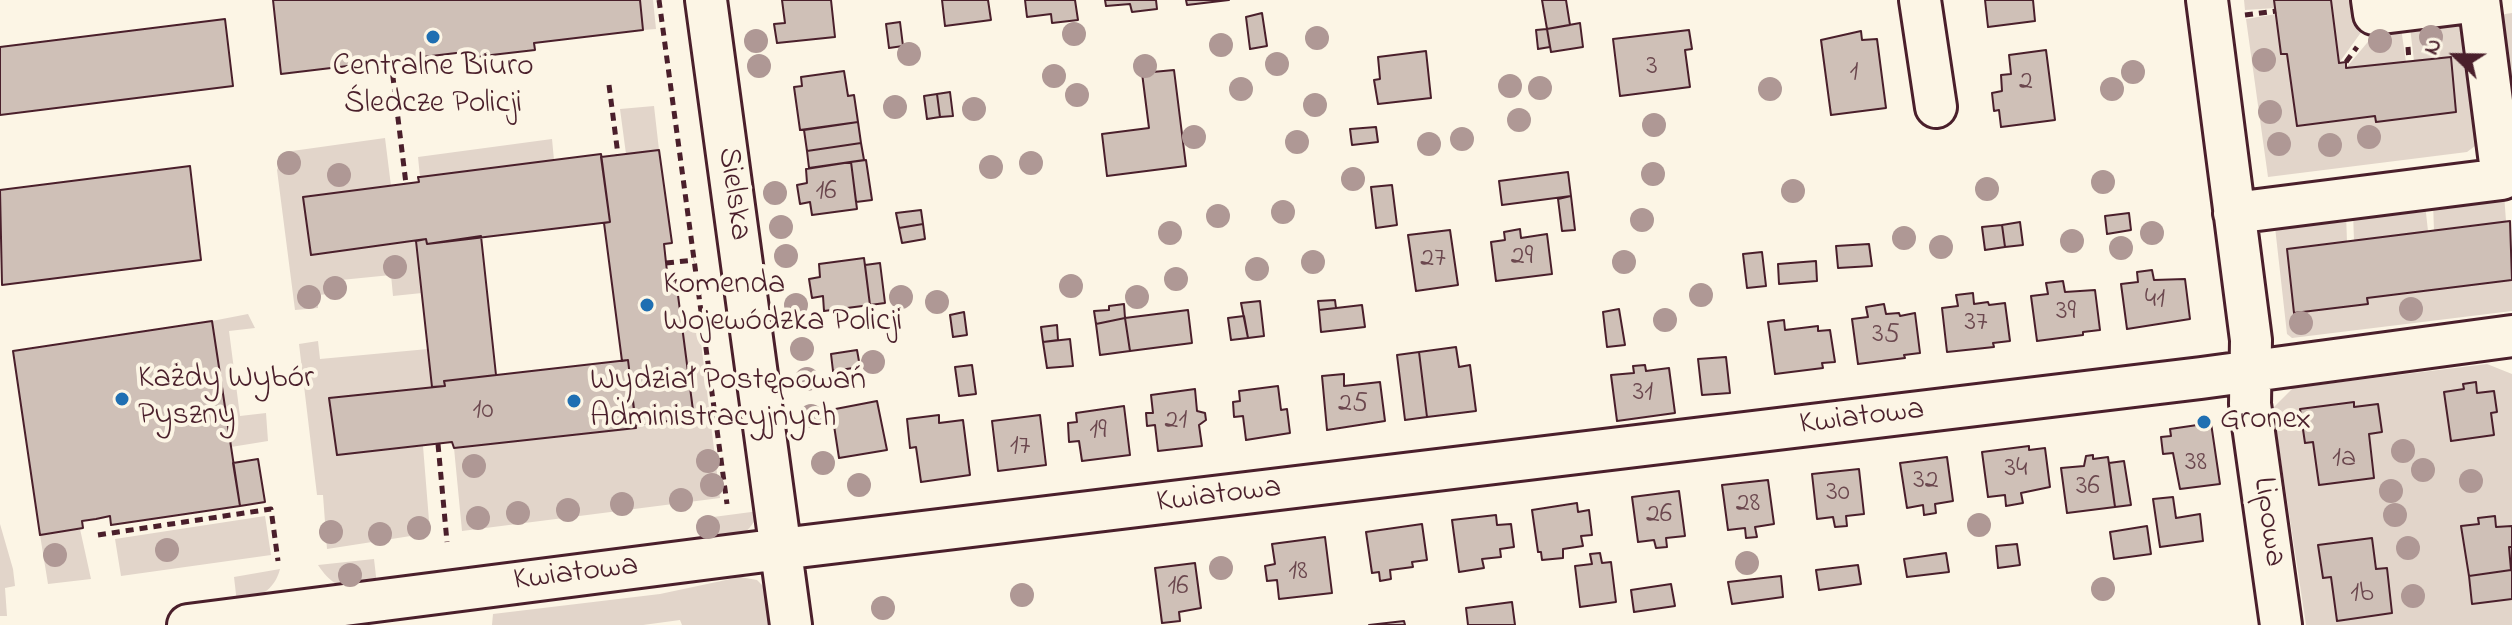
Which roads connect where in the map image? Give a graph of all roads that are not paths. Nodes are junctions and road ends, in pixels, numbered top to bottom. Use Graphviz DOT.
graph roads {
  1 [pos="706,0"];
  2 [pos="1920,0"];
  3 [pos="2372,0"];
  4 [pos="2479,0"];
  5 [pos="2223,8"];
  6 [pos="2501,85"];
  7 [pos="1936,107"];
  8 [pos="2234,213"];
  9 [pos="2512,336"];
  10 [pos="2250,372"];
  11 [pos="781,549"];
  12 [pos="188,625"];
  13 [pos="791,625"];
  14 [pos="2281,625"];
  1 -- 11 [label="street, Sielska"];
  2 -- 7 [label="street"];
  3 -- 4 [label="street"];
  4 -- 6 [label="street"];
  5 -- 8 [label="street"];
  6 -- 8 [label="street"];
  8 -- 10 [label="street"];
  9 -- 10 [label="street, Kwiatowa"];
  10 -- 11 [label="street, Kwiatowa"];
  10 -- 14 [label="street, Lipowa"];
  11 -- 12 [label="street, Kwiatowa"];
  11 -- 13 [label="street, Sielska"];
}
